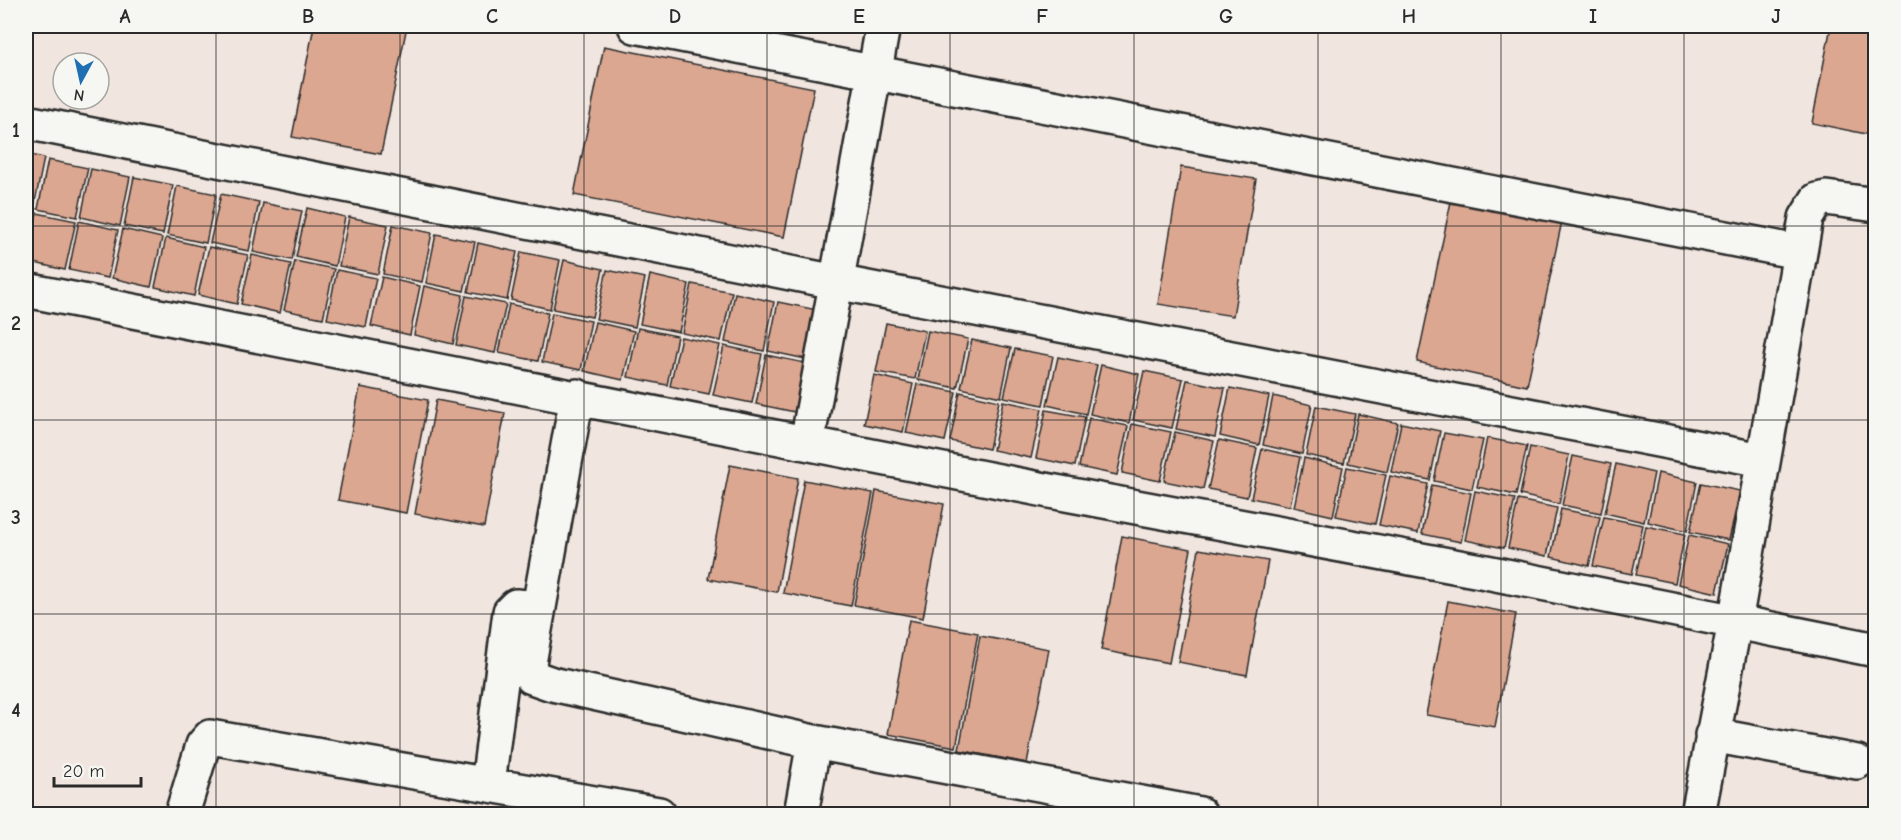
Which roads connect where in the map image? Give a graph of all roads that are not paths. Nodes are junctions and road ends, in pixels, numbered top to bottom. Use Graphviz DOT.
graph roads {
  1 [pos="635,26"];
  2 [pos="883,26"];
  3 [pos="874,72"];
  4 [pos="26,122"];
  5 [pos="1875,205"];
  6 [pos="1798,252"];
  7 [pos="836,282"];
  8 [pos="26,290"];
  9 [pos="577,396"];
  10 [pos="807,443"];
  11 [pos="1762,460"];
  12 [pos="539,608"];
  13 [pos="1735,622"];
  14 [pos="1875,650"];
  15 [pos="1712,735"];
  16 [pos="814,742"];
  17 [pos="1857,762"];
  18 [pos="488,784"];
  19 [pos="182,814"];
  20 [pos="659,814"];
  21 [pos="801,814"];
  22 [pos="1200,814"];
  23 [pos="1698,814"];
  1 -- 3 [label="street"];
  2 -- 3 [label="street"];
  3 -- 6 [label="street"];
  3 -- 7 [label="street"];
  4 -- 7 [label="street"];
  5 -- 6 [label="street"];
  6 -- 11 [label="street"];
  7 -- 10 [label="street"];
  7 -- 11 [label="street"];
  8 -- 9 [label="street"];
  9 -- 10 [label="street"];
  9 -- 12 [label="street"];
  10 -- 13 [label="street"];
  11 -- 13 [label="street"];
  12 -- 16 [label="street"];
  12 -- 18 [label="street"];
  13 -- 14 [label="street"];
  13 -- 15 [label="street"];
  15 -- 17 [label="street"];
  15 -- 23 [label="street"];
  16 -- 21 [label="street"];
  16 -- 22 [label="street"];
  18 -- 19 [label="street"];
  18 -- 20 [label="street"];
}
